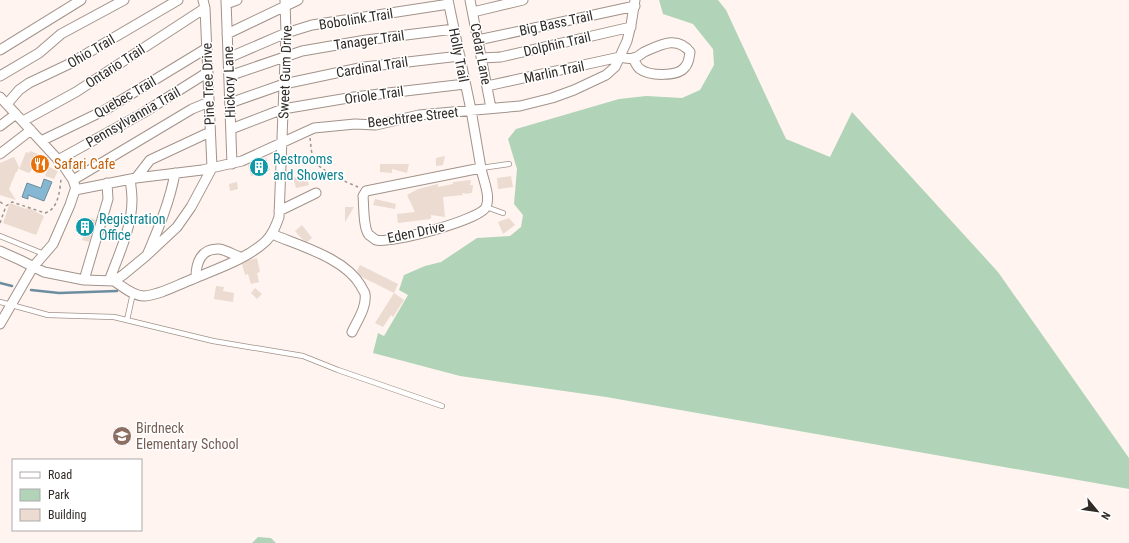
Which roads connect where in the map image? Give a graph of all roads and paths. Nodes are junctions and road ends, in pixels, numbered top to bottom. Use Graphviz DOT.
graph roads {
  1 [pos="81,0"];
  2 [pos="124,0"];
  3 [pos="178,0"];
  4 [pos="236,0"];
  5 [pos="298,0"];
  6 [pos="523,0"];
  7 [pos="471,1"];
  8 [pos="226,2"];
  9 [pos="449,2"];
  10 [pos="285,3"];
  11 [pos="635,3"];
  12 [pos="204,4"];
  13 [pos="472,12"];
  14 [pos="631,27"];
  15 [pos="454,29"];
  16 [pos="286,33"];
  17 [pos="227,34"];
  18 [pos="478,40"];
  19 [pos="207,48"];
  20 [pos="0,50"];
  21 [pos="285,56"];
  22 [pos="460,56"];
  23 [pos="620,57"];
  24 [pos="228,58"];
  25 [pos="482,58"];
  26 [pos="633,58"];
  27 [pos="208,72"];
  28 [pos="0,76"];
  29 [pos="229,76"];
  30 [pos="284,84"];
  31 [pos="465,84"];
  32 [pos="487,86"];
  33 [pos="0,97"];
  34 [pos="209,102"];
  35 [pos="230,103"];
  36 [pos="7,104"];
  37 [pos="492,108"];
  38 [pos="283,109"];
  39 [pos="471,110"];
  40 [pos="16,114"];
  41 [pos="23,121"];
  42 [pos="0,126"];
  43 [pos="231,129"];
  44 [pos="31,130"];
  45 [pos="309,130"];
  46 [pos="210,132"];
  47 [pos="41,141"];
  48 [pos="282,143"];
  49 [pos="0,154"];
  50 [pos="61,163"];
  51 [pos="232,164"];
  52 [pos="509,164"];
  53 [pos="212,168"];
  54 [pos="481,168"];
  55 [pos="175,173"];
  56 [pos="133,178"];
  57 [pos="107,183"];
  58 [pos="74,185"];
  59 [pos="366,190"];
  60 [pos="316,193"];
  61 [pos="0,202"];
  62 [pos="6,206"];
  63 [pos="486,207"];
  64 [pos="279,211"];
  65 [pos="503,213"];
  66 [pos="0,223"];
  67 [pos="272,234"];
  68 [pos="0,236"];
  69 [pos="0,251"];
  70 [pos="44,254"];
  71 [pos="146,256"];
  72 [pos="240,257"];
  73 [pos="33,267"];
  74 [pos="196,277"];
  75 [pos="84,280"];
  76 [pos="112,281"];
  77 [pos="133,293"];
  78 [pos="0,302"];
  79 [pos="11,305"];
  80 [pos="127,320"];
  81 [pos="0,324"];
  82 [pos="352,332"];
  83 [pos="442,406"];
  1 -- 20 [label="street"];
  2 -- 28 [label="street"];
  3 -- 36 [label="street, Ohio Trail"];
  4 -- 8 [label="street"];
  5 -- 10 [label="street"];
  6 -- 13 [label="street"];
  7 -- 13 [label="street, Cedar Lane"];
  8 -- 17 [label="street, Hickory Lane"];
  9 -- 15 [label="street, Holly Trail"];
  9 -- 16 [label="street, Bobolink Trail"];
  10 -- 16 [label="street, Sweet Gum Drive"];
  10 -- 17 [label="street"];
  11 -- 14 [label="street, Beechtree Street"];
  11 -- 18 [label="street, Big Bass Trail"];
  12 -- 19 [label="street, Pine Tree Drive"];
  12 -- 41 [label="street, Ontario Trail"];
  13 -- 18 [label="street, Cedar Lane"];
  14 -- 23 [label="street, Beechtree Street"];
  14 -- 25 [label="street, Dolphin Trail"];
  15 -- 21 [label="street, Tanager Trail"];
  15 -- 22 [label="street, Holly Trail"];
  16 -- 21 [label="street, Sweet Gum Drive"];
  16 -- 24 [label="street, Bobolink Trail"];
  17 -- 24 [label="street, Hickory Lane"];
  18 -- 25 [label="street, Cedar Lane"];
  19 -- 27 [label="street, Pine Tree Drive"];
  19 -- 47 [label="street, Quebec Trail"];
  21 -- 29 [label="street, Tanager Trail"];
  21 -- 30 [label="street, Sweet Gum Drive"];
  22 -- 30 [label="street, Cardinal Trail"];
  22 -- 31 [label="street, Holly Trail"];
  23 -- 26 [label="street, Marlin Trail"];
  23 -- 32 [label="street, Marlin Trail"];
  23 -- 37 [label="street, Beechtree Street"];
  24 -- 29 [label="street, Hickory Lane"];
  25 -- 32 [label="street, Cedar Lane"];
  26 -- 26 [label="street"];
  27 -- 34 [label="street, Pine Tree Drive"];
  27 -- 50 [label="street, Pennsylvannia Trail"];
  29 -- 35 [label="street, Hickory Lane"];
  30 -- 35 [label="street, Cardinal Trail"];
  30 -- 38 [label="street, Sweet Gum Drive"];
  31 -- 38 [label="street, Oriole Trail"];
  31 -- 39 [label="street, Holly Trail"];
  32 -- 37 [label="street, Cedar Lane"];
  33 -- 36 [label="street"];
  34 -- 46 [label="street, Pine Tree Drive"];
  34 -- 58 [label="street"];
  35 -- 43 [label="street, Hickory Lane"];
  36 -- 40 [label="street"];
  37 -- 39 [label="street, Beechtree Street"];
  38 -- 43 [label="street, Oriole Trail"];
  38 -- 48 [label="street, Sweet Gum Drive"];
  39 -- 45 [label="street, Beechtree Street"];
  39 -- 54 [label="street"];
  40 -- 41 [label="street"];
  40 -- 42 [label="street"];
  41 -- 44 [label="street"];
  43 -- 51 [label="street, Hickory Lane"];
  44 -- 47 [label="street"];
  44 -- 49 [label="street"];
  45 -- 48 [label="street, Beechtree Street"];
  45 -- 59 [label="path"];
  46 -- 53 [label="street, Pine Tree Drive"];
  46 -- 56 [label="street"];
  47 -- 50 [label="street"];
  48 -- 51 [label="street, Beechtree Street"];
  48 -- 64 [label="street, Sweet Gum Drive"];
  50 -- 58 [label="street"];
  50 -- 62 [label="path"];
  51 -- 53 [label="street, Beechtree Street"];
  52 -- 54 [label="lane"];
  53 -- 55 [label="street, Beechtree Street"];
  53 -- 71 [label="street"];
  54 -- 59 [label="street"];
  54 -- 63 [label="street"];
  55 -- 56 [label="street, Beechtree Street"];
  55 -- 71 [label="street"];
  56 -- 57 [label="street, Beechtree Street"];
  56 -- 76 [label="street"];
  57 -- 58 [label="street, Beechtree Street"];
  57 -- 75 [label="street"];
  58 -- 70 [label="street"];
  59 -- 63 [label="street, Eden Drive"];
  60 -- 64 [label="street"];
  61 -- 62 [label="path"];
  62 -- 66 [label="path"];
  63 -- 65 [label="lane"];
  64 -- 67 [label="street, Sweet Gum Drive"];
  67 -- 72 [label="street"];
  67 -- 82 [label="street"];
  68 -- 70 [label="lane"];
  69 -- 73 [label="street"];
  70 -- 73 [label="street"];
  71 -- 76 [label="street"];
  72 -- 74 [label="street"];
  72 -- 74 [label="street"];
  73 -- 75 [label="street"];
  73 -- 79 [label="street"];
  74 -- 77 [label="street"];
  75 -- 76 [label="street"];
  76 -- 77 [label="street"];
  77 -- 80 [label="lane"];
  78 -- 79 [label="lane"];
  79 -- 80 [label="lane"];
  79 -- 81 [label="street"];
  80 -- 83 [label="lane"];
}
